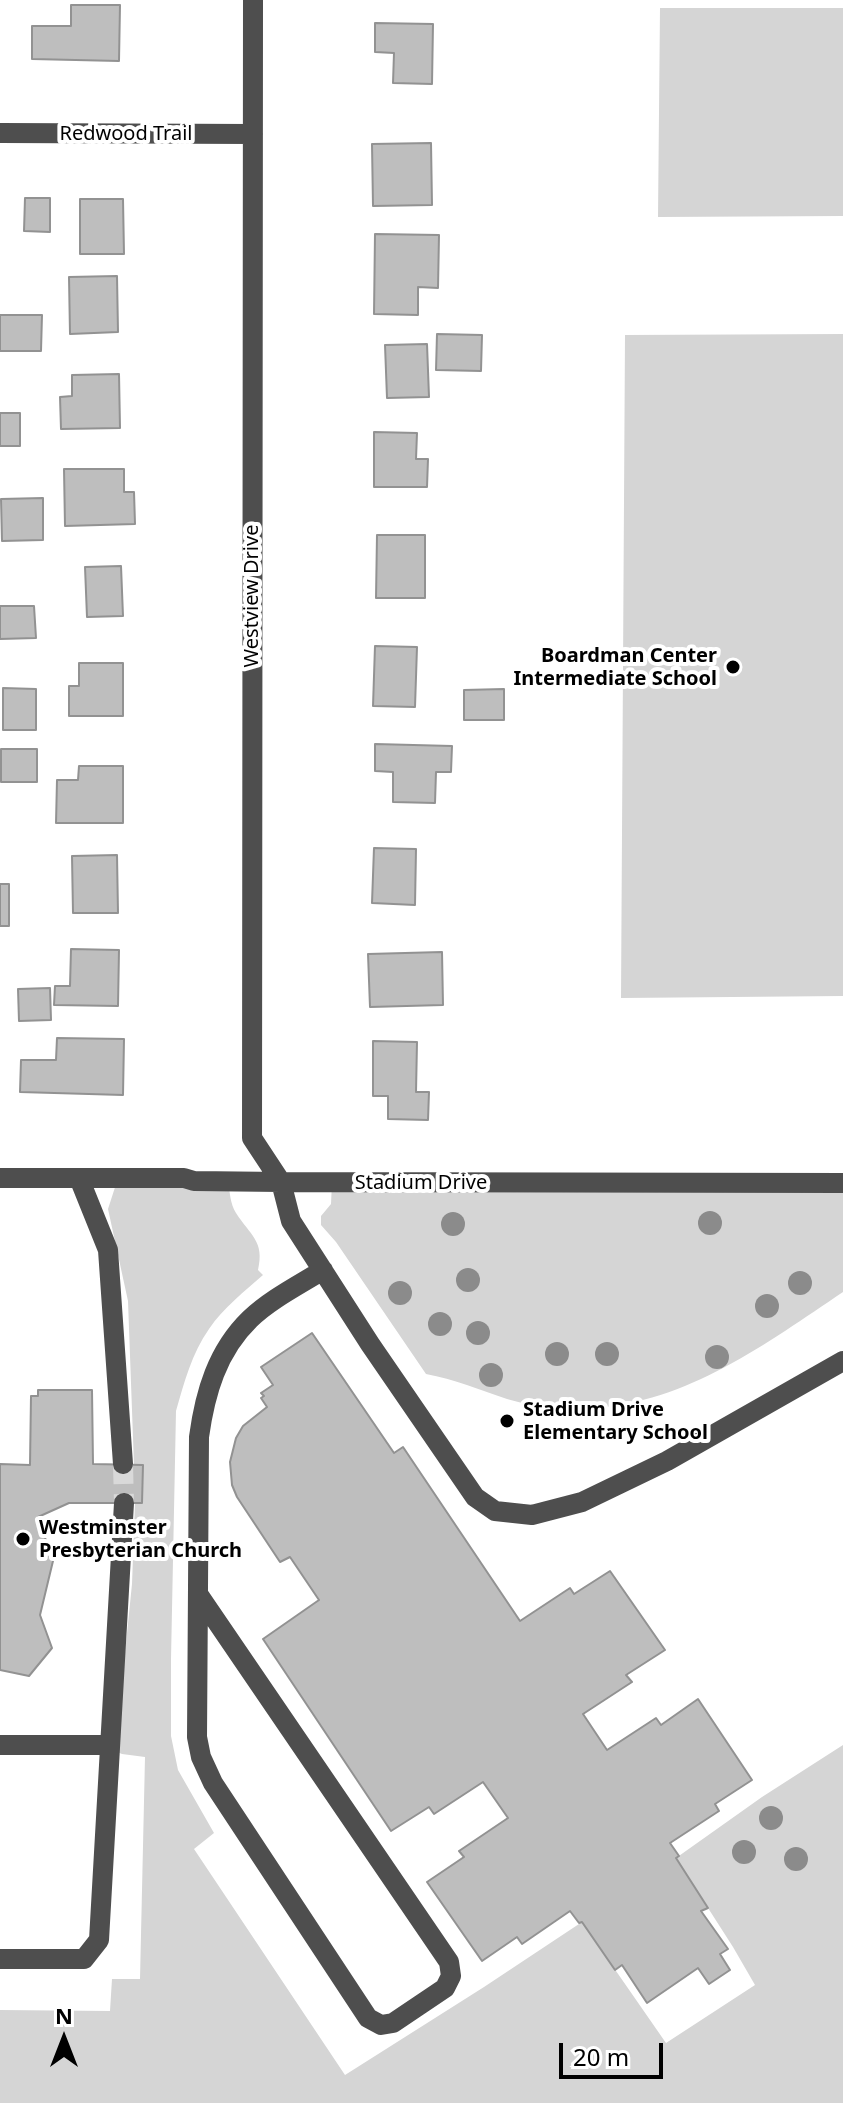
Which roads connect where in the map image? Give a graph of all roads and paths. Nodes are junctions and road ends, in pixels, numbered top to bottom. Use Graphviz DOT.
graph roads {
  1 [pos="253,0"];
  2 [pos="0,133"];
  3 [pos="253,134"];
  4 [pos="0,1178"];
  5 [pos="79,1178"];
  6 [pos="281,1182"];
  7 [pos="843,1183"];
  8 [pos="323,1270"];
  9 [pos="843,1361"];
  10 [pos="123,1464"];
  11 [pos="124,1503"];
  12 [pos="198,1594"];
  13 [pos="0,1745"];
  14 [pos="109,1745"];
  15 [pos="0,1959"];
  1 -- 3 [label="street, Westview Drive"];
  2 -- 3 [label="street, Redwood Trail"];
  3 -- 6 [label="street, Westview Drive"];
  4 -- 5 [label="street, Stadium Drive"];
  5 -- 6 [label="street, Stadium Drive"];
  5 -- 10 [label="street"];
  6 -- 7 [label="street, Stadium Drive"];
  6 -- 8 [label="street, Westview Drive"];
  8 -- 9 [label="street, Westview Drive"];
  8 -- 12 [label="street"];
  11 -- 14 [label="street"];
  12 -- 12 [label="street"];
  13 -- 14 [label="street"];
  14 -- 15 [label="street"];
}
